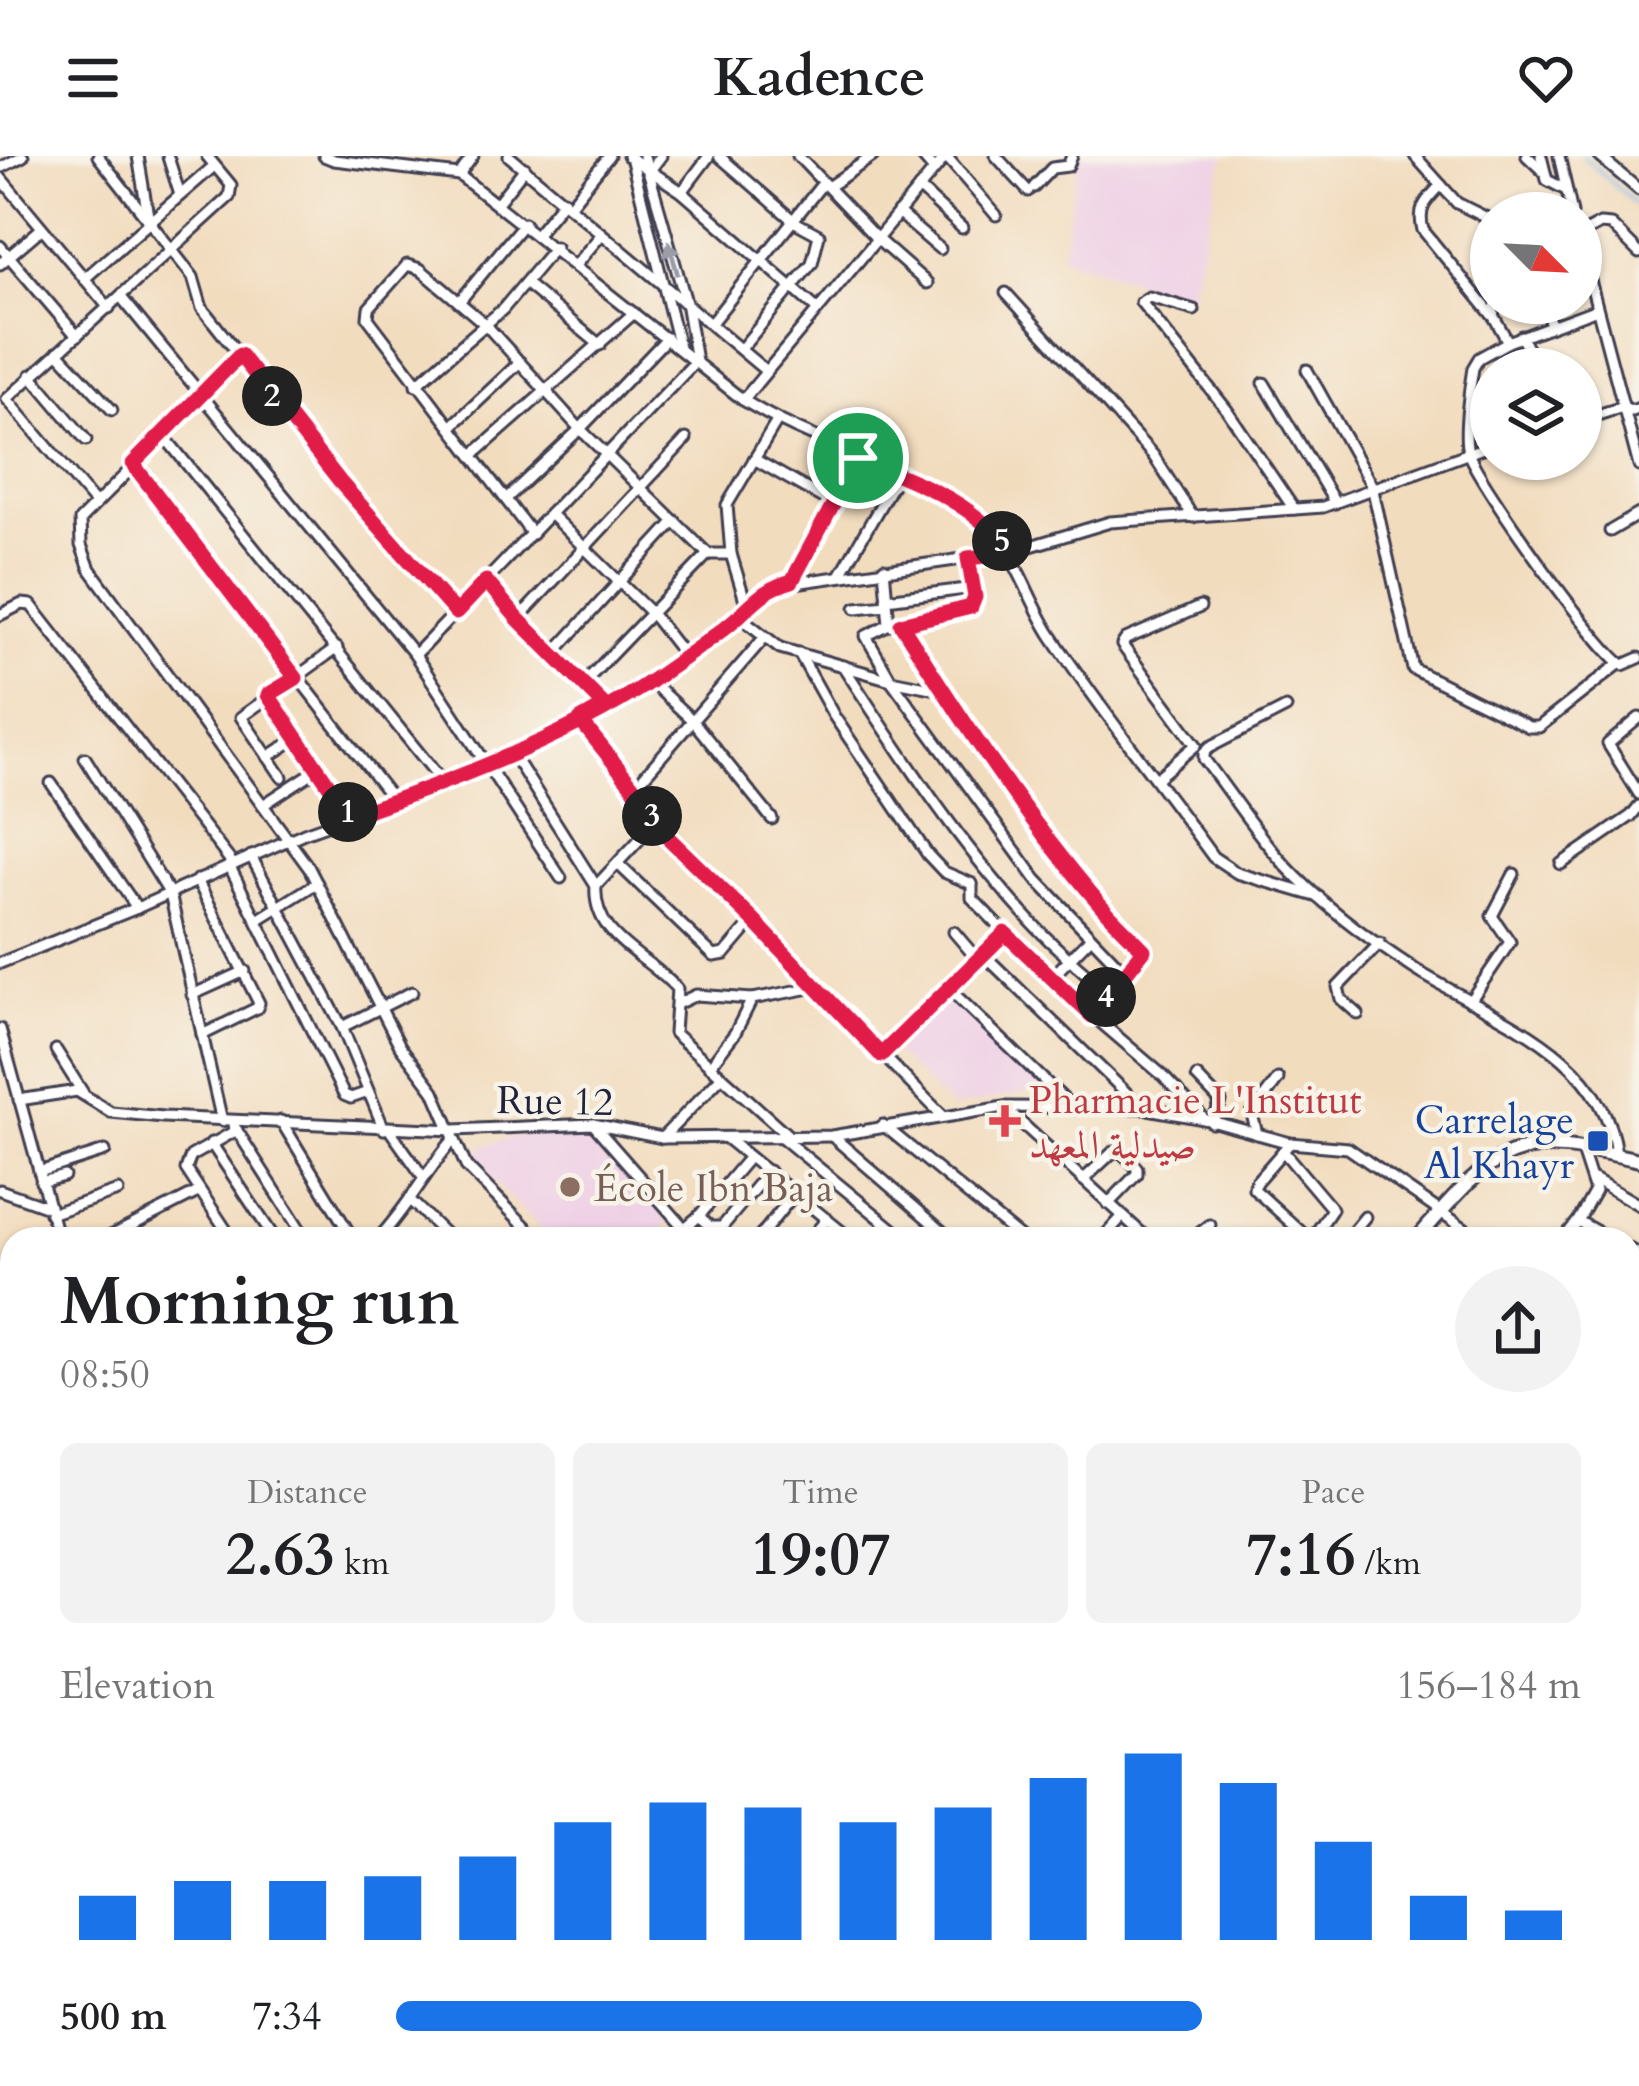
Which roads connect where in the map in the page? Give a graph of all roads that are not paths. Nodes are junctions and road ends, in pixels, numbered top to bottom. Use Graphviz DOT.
graph roads {
  1 [pos="23,156"];
  2 [pos="98,156"];
  3 [pos="138,156"];
  4 [pos="167,156"];
  5 [pos="324,156"];
  6 [pos="473,156"];
  7 [pos="509,156"];
  8 [pos="609,156"];
  9 [pos="644,156"];
  10 [pos="662,156"];
  11 [pos="709,156"];
  12 [pos="719,156"];
  13 [pos="798,156"];
  14 [pos="873,156"];
  15 [pos="922,156"];
  16 [pos="946,156"];
  17 [pos="996,156"];
  18 [pos="1042,156"];
  19 [pos="1072,156"];
  20 [pos="1415,156"];
  21 [pos="1527,156"];
  22 [pos="1541,156"];
  23 [pos="1559,156"];
  24 [pos="1599,156"];
  25 [pos="630,157"];
  26 [pos="211,161"];
  27 [pos="1052,167"];
  28 [pos="525,169"];
  29 [pos="934,170"];
  30 [pos="648,172"];
  31 [pos="0,173"];
  32 [pos="1545,173"];
  33 [pos="460,175"];
  34 [pos="825,185"];
  35 [pos="1441,185"];
  36 [pos="920,188"];
  37 [pos="1567,190"];
  38 [pos="1639,190"];
  39 [pos="682,192"];
  40 [pos="180,195"];
  41 [pos="498,202"];
  42 [pos="567,202"];
  43 [pos="1470,211"];
  44 [pos="898,213"];
  45 [pos="996,215"];
  46 [pos="795,221"];
  47 [pos="150,222"];
  48 [pos="524,223"];
  49 [pos="1602,224"];
  50 [pos="962,228"];
  51 [pos="41,229"];
  52 [pos="538,233"];
  53 [pos="602,234"];
  54 [pos="877,239"];
  55 [pos="0,246"];
  56 [pos="555,247"];
  57 [pos="173,249"];
  58 [pos="940,249"];
  59 [pos="1639,253"];
  60 [pos="4,260"];
  61 [pos="762,260"];
  62 [pos="577,264"];
  63 [pos="84,279"];
  64 [pos="927,283"];
  65 [pos="526,284"];
  66 [pos="666,286"];
  67 [pos="792,287"];
  68 [pos="1470,288"];
  69 [pos="1006,293"];
  70 [pos="121,297"];
  71 [pos="459,302"];
  72 [pos="686,302"];
  73 [pos="109,308"];
  74 [pos="818,310"];
  75 [pos="1194,310"];
  76 [pos="634,313"];
  77 [pos="711,323"];
  78 [pos="1497,324"];
  79 [pos="1557,324"];
  80 [pos="1602,324"];
  81 [pos="487,325"];
  82 [pos="1551,326"];
  83 [pos="76,336"];
  84 [pos="1521,336"];
  85 [pos="667,338"];
  86 [pos="1508,342"];
  87 [pos="600,345"];
  88 [pos="679,347"];
  89 [pos="1527,348"];
  90 [pos="741,349"];
  91 [pos="58,352"];
  92 [pos="240,355"];
  93 [pos="696,361"];
  94 [pos="520,362"];
  95 [pos="766,370"];
  96 [pos="1307,370"];
  97 [pos="31,375"];
  98 [pos="1264,383"];
  99 [pos="416,386"];
  100 [pos="200,393"];
  101 [pos="547,393"];
  102 [pos="743,400"];
  103 [pos="1623,407"];
  104 [pos="1639,408"];
  105 [pos="112,410"];
  106 [pos="1602,414"];
  107 [pos="777,422"];
  108 [pos="451,428"];
  109 [pos="580,429"];
  110 [pos="164,436"];
  111 [pos="86,440"];
  112 [pos="686,440"];
  113 [pos="1468,452"];
  114 [pos="474,454"];
  115 [pos="606,455"];
  116 [pos="858,458"];
  117 [pos="754,459"];
  118 [pos="133,464"];
  119 [pos="1639,466"];
  120 [pos="898,475"];
  121 [pos="1372,486"];
  122 [pos="641,488"];
  123 [pos="507,498"];
  124 [pos="95,503"];
  125 [pos="1335,503"];
  126 [pos="835,506"];
  127 [pos="1294,509"];
  128 [pos="550,514"];
  129 [pos="1639,514"];
  130 [pos="1193,517"];
  131 [pos="675,521"];
  132 [pos="1610,530"];
  133 [pos="532,534"];
  134 [pos="584,548"];
  135 [pos="1011,553"];
  136 [pos="708,554"];
  137 [pos="731,554"];
  138 [pos="968,558"];
  139 [pos="884,568"];
  140 [pos="841,574"];
  141 [pos="486,581"];
  142 [pos="792,581"];
  143 [pos="619,582"];
  144 [pos="974,589"];
  145 [pos="886,602"];
  146 [pos="1200,607"];
  147 [pos="856,608"];
  148 [pos="743,611"];
  149 [pos="456,613"];
  150 [pos="651,613"];
  151 [pos="0,616"];
  152 [pos="518,619"];
  153 [pos="895,624"];
  154 [pos="764,638"];
  155 [pos="337,648"];
  156 [pos="799,653"];
  157 [pos="553,654"];
  158 [pos="415,655"];
  159 [pos="684,655"];
  160 [pos="1639,658"];
  161 [pos="1619,664"];
  162 [pos="843,666"];
  163 [pos="296,678"];
  164 [pos="891,680"];
  165 [pos="650,681"];
  166 [pos="584,684"];
  167 [pos="943,690"];
  168 [pos="268,695"];
  169 [pos="605,706"];
  170 [pos="1286,708"];
  171 [pos="1639,718"];
  172 [pos="580,720"];
  173 [pos="693,721"];
  174 [pos="297,738"];
  175 [pos="512,753"];
  176 [pos="86,758"];
  177 [pos="268,758"];
  178 [pos="488,762"];
  179 [pos="318,769"];
  180 [pos="282,777"];
  181 [pos="1157,778"];
  182 [pos="442,780"];
  183 [pos="51,783"];
  184 [pos="634,788"];
  185 [pos="1639,794"];
  186 [pos="394,801"];
  187 [pos="262,805"];
  188 [pos="1639,806"];
  189 [pos="350,816"];
  190 [pos="772,819"];
  191 [pos="654,824"];
  192 [pos="288,840"];
  193 [pos="251,856"];
  194 [pos="618,864"];
  195 [pos="231,865"];
  196 [pos="1561,865"];
  197 [pos="987,872"];
  198 [pos="1514,874"];
  199 [pos="561,878"];
  200 [pos="197,880"];
  201 [pos="316,883"];
  202 [pos="972,884"];
  203 [pos="596,886"];
  204 [pos="170,894"];
  205 [pos="1319,897"];
  206 [pos="280,906"];
  207 [pos="137,908"];
  208 [pos="259,919"];
  209 [pos="754,921"];
  210 [pos="954,932"];
  211 [pos="1005,933"];
  212 [pos="1089,939"];
  213 [pos="1380,943"];
  214 [pos="980,956"];
  215 [pos="1069,958"];
  216 [pos="0,963"];
  217 [pos="245,971"];
  218 [pos="1124,974"];
  219 [pos="1050,980"];
  220 [pos="817,987"];
  221 [pos="947,987"];
  222 [pos="412,992"];
  223 [pos="1108,994"];
  224 [pos="192,995"];
  225 [pos="752,999"];
  226 [pos="1470,1001"];
  227 [pos="680,1003"];
  228 [pos="380,1008"];
  229 [pos="1358,1014"];
  230 [pos="1092,1016"];
  231 [pos="342,1027"];
  232 [pos="0,1029"];
  233 [pos="202,1035"];
  234 [pos="56,1051"];
  235 [pos="881,1055"];
  236 [pos="710,1066"];
  237 [pos="722,1076"];
  238 [pos="1197,1077"];
  239 [pos="1278,1079"];
  240 [pos="368,1092"];
  241 [pos="83,1093"];
  242 [pos="20,1100"];
  243 [pos="1004,1107"];
  244 [pos="1142,1108"];
  245 [pos="1075,1109"];
  246 [pos="942,1115"];
  247 [pos="280,1121"];
  248 [pos="1208,1121"];
  249 [pos="230,1124"];
  250 [pos="593,1124"];
  251 [pos="883,1125"];
  252 [pos="387,1129"];
  253 [pos="1257,1134"];
  254 [pos="454,1135"];
  255 [pos="832,1136"];
  256 [pos="785,1137"];
  257 [pos="662,1138"];
  258 [pos="726,1138"];
  259 [pos="212,1143"];
  260 [pos="1287,1147"];
  261 [pos="105,1151"];
  262 [pos="1582,1151"];
  263 [pos="1616,1154"];
  264 [pos="749,1157"];
  265 [pos="1639,1160"];
  266 [pos="769,1171"];
  267 [pos="64,1175"];
  268 [pos="40,1177"];
  269 [pos="424,1178"];
  270 [pos="1594,1179"];
  271 [pos="1083,1180"];
  272 [pos="0,1190"];
  273 [pos="118,1191"];
  274 [pos="198,1192"];
  275 [pos="796,1193"];
  276 [pos="411,1201"];
  277 [pos="1108,1204"];
  278 [pos="1639,1205"];
  279 [pos="49,1210"];
  280 [pos="1441,1211"];
  281 [pos="699,1216"];
  282 [pos="923,1217"];
  283 [pos="1123,1217"];
  284 [pos="1365,1217"];
  285 [pos="827,1219"];
  286 [pos="1578,1222"];
  287 [pos="1210,1225"];
  288 [pos="54,1227"];
  289 [pos="129,1227"];
  290 [pos="223,1227"];
  291 [pos="267,1227"];
  292 [pos="298,1227"];
  293 [pos="346,1227"];
  294 [pos="388,1227"];
  295 [pos="434,1227"];
  296 [pos="526,1227"];
  297 [pos="683,1227"];
  298 [pos="685,1227"];
  299 [pos="709,1227"];
  300 [pos="722,1227"];
  301 [pos="768,1227"];
  302 [pos="820,1227"];
  303 [pos="837,1227"];
  304 [pos="890,1227"];
  305 [pos="914,1227"];
  306 [pos="936,1227"];
  307 [pos="1007,1227"];
  308 [pos="1113,1227"];
  309 [pos="1134,1227"];
  310 [pos="1207,1227"];
  311 [pos="1297,1227"];
  312 [pos="1319,1227"];
  313 [pos="1357,1227"];
  314 [pos="1427,1227"];
  315 [pos="1463,1227"];
  316 [pos="1573,1227"];
  317 [pos="1587,1227"];
  1 -- 31 [label="street"];
  2 -- 47 [label="street"];
  3 -- 47 [label="street"];
  4 -- 40 [label="street"];
  5 -- 33 [label="street"];
  6 -- 33 [label="street"];
  7 -- 28 [label="street"];
  8 -- 42 [label="street"];
  9 -- 30 [label="street"];
  10 -- 30 [label="street"];
  11 -- 39 [label="street"];
  12 -- 46 [label="street"];
  13 -- 34 [label="street"];
  14 -- 34 [label="street"];
  15 -- 29 [label="street"];
  16 -- 29 [label="street"];
  16 -- 45 [label="street"];
  17 -- 27 [label="street"];
  18 -- 27 [label="street"];
  19 -- 27 [label="street"];
  20 -- 35 [label="street"];
  21 -- 32 [label="street"];
  22 -- 32 [label="street"];
  23 -- 37 [label="street"];
  24 -- 38 [label="street"];
  25 -- 30 [label="street"];
  25 -- 66 [label="street"];
  26 -- 40 [label="street"];
  26 -- 57 [label="street"];
  28 -- 41 [label="street"];
  28 -- 42 [label="street"];
  29 -- 36 [label="street"];
  30 -- 39 [label="street"];
  72 -- 30 [label="street, one-way"];
  31 -- 51 [label="street"];
  32 -- 37 [label="street"];
  33 -- 41 [label="street"];
  34 -- 46 [label="street"];
  34 -- 54 [label="street"];
  35 -- 43 [label="street"];
  35 -- 68 [label="street"];
  36 -- 44 [label="street"];
  36 -- 50 [label="street"];
  39 -- 61 [label="street"];
  40 -- 47 [label="street"];
  41 -- 48 [label="street"];
  42 -- 52 [label="street"];
  42 -- 53 [label="street"];
  44 -- 54 [label="street"];
  44 -- 58 [label="street"];
  46 -- 61 [label="street"];
  46 -- 67 [label="street"];
  47 -- 57 [label="street"];
  47 -- 63 [label="street"];
  48 -- 52 [label="street"];
  48 -- 71 [label="street"];
  49 -- 59 [label="street"];
  51 -- 60 [label="street"];
  51 -- 63 [label="street"];
  52 -- 56 [label="street"];
  53 -- 62 [label="street"];
  53 -- 66 [label="street"];
  54 -- 64 [label="street"];
  54 -- 74 [label="street"];
  55 -- 60 [label="street"];
  56 -- 62 [label="street"];
  56 -- 65 [label="street"];
  57 -- 70 [label="street"];
  57 -- 92 [label="street"];
  60 -- 83 [label="street"];
  61 -- 67 [label="street"];
  61 -- 77 [label="street"];
  62 -- 76 [label="street"];
  63 -- 73 [label="street"];
  65 -- 81 [label="street"];
  65 -- 87 [label="street"];
  66 -- 72 [label="street"];
  66 -- 88 [label="street"];
  67 -- 74 [label="street"];
  67 -- 90 [label="street"];
  69 -- 130 [label="street"];
  70 -- 73 [label="street"];
  70 -- 100 [label="street"];
  71 -- 81 [label="street"];
  71 -- 99 [label="street"];
  72 -- 77 [label="street"];
  72 -- 93 [label="street"];
  73 -- 83 [label="street"];
  74 -- 95 [label="street"];
  75 -- 127 [label="street"];
  76 -- 85 [label="street"];
  76 -- 87 [label="street"];
  77 -- 90 [label="street"];
  78 -- 86 [label="street"];
  79 -- 82 [label="street"];
  80 -- 103 [label="street"];
  81 -- 94 [label="street"];
  81 -- 99 [label="street"];
  82 -- 84 [label="street"];
  83 -- 91 [label="street"];
  84 -- 86 [label="street"];
  84 -- 89 [label="street"];
  85 -- 88 [label="street"];
  85 -- 109 [label="street"];
  86 -- 113 [label="street"];
  87 -- 101 [label="street"];
  88 -- 93 [label="street"];
  90 -- 95 [label="street"];
  91 -- 97 [label="street"];
  91 -- 105 [label="street"];
  92 -- 100 [label="street"];
  92 -- 149 [label="street"];
  93 -- 102 [label="street"];
  93 -- 115 [label="street"];
  94 -- 101 [label="street"];
  94 -- 108 [label="street"];
  95 -- 102 [label="street"];
  96 -- 121 [label="street"];
  97 -- 111 [label="street"];
  97 -- 124 [label="street"];
  98 -- 125 [label="street"];
  99 -- 108 [label="street"];
  100 -- 110 [label="street"];
  100 -- 158 [label="street"];
  101 -- 109 [label="street"];
  101 -- 114 [label="street"];
  102 -- 107 [label="street"];
  103 -- 104 [label="street"];
  103 -- 106 [label="street"];
  103 -- 119 [label="street"];
  107 -- 116 [label="street"];
  107 -- 117 [label="street"];
  108 -- 114 [label="street"];
  109 -- 115 [label="street"];
  109 -- 123 [label="street"];
  110 -- 118 [label="street"];
  110 -- 155 [label="street"];
  112 -- 122 [label="street"];
  113 -- 121 [label="street"];
  113 -- 161 [label="street"];
  114 -- 123 [label="street"];
  115 -- 122 [label="street"];
  115 -- 128 [label="street"];
  116 -- 120 [label="street"];
  116 -- 126 [label="street"];
  117 -- 126 [label="street"];
  117 -- 137 [label="street"];
  118 -- 124 [label="street"];
  118 -- 163 [label="street"];
  120 -- 135 [label="street"];
  120 -- 140 [label="street"];
  121 -- 125 [label="street"];
  121 -- 161 [label="street"];
  122 -- 131 [label="street"];
  122 -- 134 [label="street"];
  123 -- 133 [label="street"];
  124 -- 187 [label="street"];
  125 -- 127 [label="street"];
  126 -- 142 [label="street"];
  127 -- 130 [label="street"];
  128 -- 133 [label="street"];
  128 -- 134 [label="street"];
  129 -- 132 [label="street"];
  130 -- 135 [label="street"];
  131 -- 136 [label="street"];
  131 -- 143 [label="street"];
  133 -- 141 [label="street"];
  134 -- 143 [label="street"];
  134 -- 152 [label="street"];
  135 -- 138 [label="street"];
  135 -- 181 [label="street"];
  136 -- 137 [label="street"];
  136 -- 150 [label="street"];
  137 -- 148 [label="street"];
  138 -- 139 [label="street"];
  138 -- 144 [label="street"];
  139 -- 140 [label="street"];
  139 -- 145 [label="street"];
  140 -- 142 [label="street"];
  141 -- 149 [label="street"];
  141 -- 152 [label="street"];
  142 -- 148 [label="street"];
  143 -- 150 [label="street"];
  143 -- 157 [label="street"];
  144 -- 145 [label="street"];
  144 -- 153 [label="street"];
  145 -- 147 [label="street"];
  145 -- 153 [label="street"];
  146 -- 181 [label="street"];
  148 -- 154 [label="street"];
  148 -- 159 [label="street"];
  149 -- 158 [label="street"];
  150 -- 159 [label="street"];
  150 -- 166 [label="street"];
  151 -- 195 [label="street"];
  152 -- 157 [label="street"];
  153 -- 164 [label="street"];
  153 -- 167 [label="street"];
  154 -- 156 [label="street"];
  154 -- 173 [label="street"];
  155 -- 163 [label="street"];
  155 -- 182 [label="street"];
  156 -- 162 [label="street"];
  156 -- 202 [label="street"];
  157 -- 166 [label="street"];
  158 -- 178 [label="street"];
  159 -- 165 [label="street"];
  160 -- 161 [label="street"];
  162 -- 164 [label="street"];
  162 -- 197 [label="street"];
  163 -- 168 [label="street"];
  163 -- 186 [label="street"];
  164 -- 167 [label="street"];
  164 -- 212 [label="street"];
  165 -- 169 [label="street"];
  165 -- 173 [label="street"];
  166 -- 169 [label="street"];
  167 -- 218 [label="street"];
  168 -- 174 [label="street"];
  168 -- 177 [label="street"];
  169 -- 172 [label="street"];
  170 -- 205 [label="street"];
  171 -- 185 [label="street"];
  172 -- 175 [label="street"];
  172 -- 184 [label="street"];
  173 -- 184 [label="street"];
  173 -- 190 [label="street"];
  174 -- 177 [label="street"];
  174 -- 179 [label="street"];
  175 -- 178 [label="street"];
  175 -- 203 [label="street"];
  176 -- 204 [label="street"];
  177 -- 180 [label="street"];
  178 -- 182 [label="street"];
  178 -- 199 [label="street"];
  179 -- 187 [label="street"];
  179 -- 189 [label="street"];
  181 -- 205 [label="street"];
  182 -- 186 [label="street"];
  183 -- 207 [label="street"];
  184 -- 191 [label="street"];
  186 -- 189 [label="street"];
  187 -- 192 [label="street"];
  188 -- 196 [label="street"];
  189 -- 192 [label="street"];
  191 -- 194 [label="street"];
  191 -- 209 [label="street"];
  192 -- 193 [label="street"];
  192 -- 201 [label="street"];
  193 -- 195 [label="street"];
  193 -- 206 [label="street"];
  194 -- 203 [label="street"];
  194 -- 209 [label="street"];
  195 -- 200 [label="street"];
  195 -- 208 [label="street"];
  197 -- 202 [label="street"];
  197 -- 215 [label="street"];
  198 -- 226 [label="street"];
  200 -- 204 [label="street"];
  200 -- 217 [label="street"];
  201 -- 206 [label="street"];
  201 -- 228 [label="street"];
  202 -- 211 [label="street"];
  203 -- 227 [label="street"];
  204 -- 207 [label="street"];
  204 -- 224 [label="street"];
  205 -- 213 [label="street"];
  206 -- 208 [label="street"];
  206 -- 231 [label="street"];
  207 -- 216 [label="street"];
  208 -- 240 [label="street"];
  209 -- 220 [label="street"];
  210 -- 214 [label="street"];
  211 -- 214 [label="street"];
  211 -- 219 [label="street"];
  212 -- 215 [label="street"];
  212 -- 218 [label="street"];
  213 -- 226 [label="street"];
  213 -- 229 [label="street"];
  214 -- 221 [label="street"];
  214 -- 244 [label="street"];
  215 -- 219 [label="street"];
  215 -- 223 [label="street"];
  217 -- 224 [label="street"];
  217 -- 233 [label="street"];
  218 -- 223 [label="street"];
  219 -- 230 [label="street"];
  220 -- 225 [label="street"];
  220 -- 235 [label="street"];
  221 -- 235 [label="street"];
  221 -- 245 [label="street"];
  222 -- 228 [label="street"];
  223 -- 230 [label="street"];
  224 -- 233 [label="street"];
  225 -- 227 [label="street"];
  225 -- 236 [label="street"];
  226 -- 263 [label="street"];
  227 -- 236 [label="street"];
  228 -- 231 [label="street"];
  228 -- 254 [label="street"];
  230 -- 248 [label="street"];
  231 -- 240 [label="street"];
  232 -- 242 [label="street"];
  233 -- 249 [label="street"];
  234 -- 241 [label="street"];
  235 -- 246 [label="street"];
  236 -- 237 [label="street"];
  237 -- 256 [label="street"];
  237 -- 257 [label="street"];
  238 -- 248 [label="street"];
  239 -- 253 [label="street"];
  240 -- 252 [label="street"];
  241 -- 242 [label="street"];
  241 -- 249 [label="street, Rue 12"];
  242 -- 268 [label="street"];
  243 -- 245 [label="street, Rue 12"];
  243 -- 246 [label="street, Rue 12"];
  243 -- 271 [label="street"];
  244 -- 245 [label="street, Rue 12"];
  244 -- 248 [label="street, Rue 12"];
  246 -- 251 [label="street, Rue 12"];
  247 -- 249 [label="street, Rue 12"];
  247 -- 252 [label="street, Rue 12"];
  247 -- 293 [label="street"];
  248 -- 253 [label="street, Rue 12"];
  249 -- 259 [label="street"];
  249 -- 292 [label="street"];
  250 -- 254 [label="street, Rue 12"];
  250 -- 257 [label="street, Rue 12"];
  250 -- 297 [label="street"];
  251 -- 255 [label="street, Rue 12"];
  251 -- 307 [label="street"];
  252 -- 254 [label="street, Rue 12"];
  252 -- 269 [label="street"];
  253 -- 260 [label="street, Rue 12"];
  254 -- 269 [label="street"];
  254 -- 296 [label="street"];
  255 -- 256 [label="street, Rue 12"];
  255 -- 282 [label="street"];
  256 -- 258 [label="street, Rue 12"];
  256 -- 304 [label="street"];
  257 -- 258 [label="street, Rue 12"];
  258 -- 264 [label="street"];
  259 -- 274 [label="street"];
  259 -- 291 [label="street"];
  260 -- 280 [label="street, Rue 12"];
  260 -- 311 [label="street"];
  260 -- 312 [label="street"];
  261 -- 268 [label="street"];
  262 -- 263 [label="street"];
  262 -- 270 [label="street"];
  262 -- 280 [label="street"];
  263 -- 265 [label="street"];
  264 -- 266 [label="street"];
  264 -- 281 [label="street"];
  266 -- 275 [label="street"];
  266 -- 300 [label="street"];
  267 -- 268 [label="street"];
  268 -- 279 [label="street"];
  269 -- 276 [label="street"];
  270 -- 278 [label="street"];
  270 -- 286 [label="street"];
  271 -- 277 [label="street"];
  271 -- 277 [label="street"];
  272 -- 279 [label="street"];
  273 -- 279 [label="street"];
  274 -- 289 [label="street"];
  274 -- 290 [label="street"];
  275 -- 285 [label="street"];
  275 -- 301 [label="street"];
  276 -- 294 [label="street"];
  276 -- 295 [label="street"];
  277 -- 283 [label="street"];
  279 -- 288 [label="street"];
  280 -- 314 [label="street"];
  280 -- 315 [label="street, Rue 12"];
  281 -- 298 [label="street"];
  281 -- 299 [label="street"];
  282 -- 305 [label="street"];
  282 -- 306 [label="street"];
  283 -- 308 [label="street"];
  283 -- 309 [label="street"];
  284 -- 313 [label="street"];
  285 -- 302 [label="street"];
  285 -- 303 [label="street"];
  286 -- 316 [label="street"];
  286 -- 317 [label="street"];
  287 -- 310 [label="street"];
}
